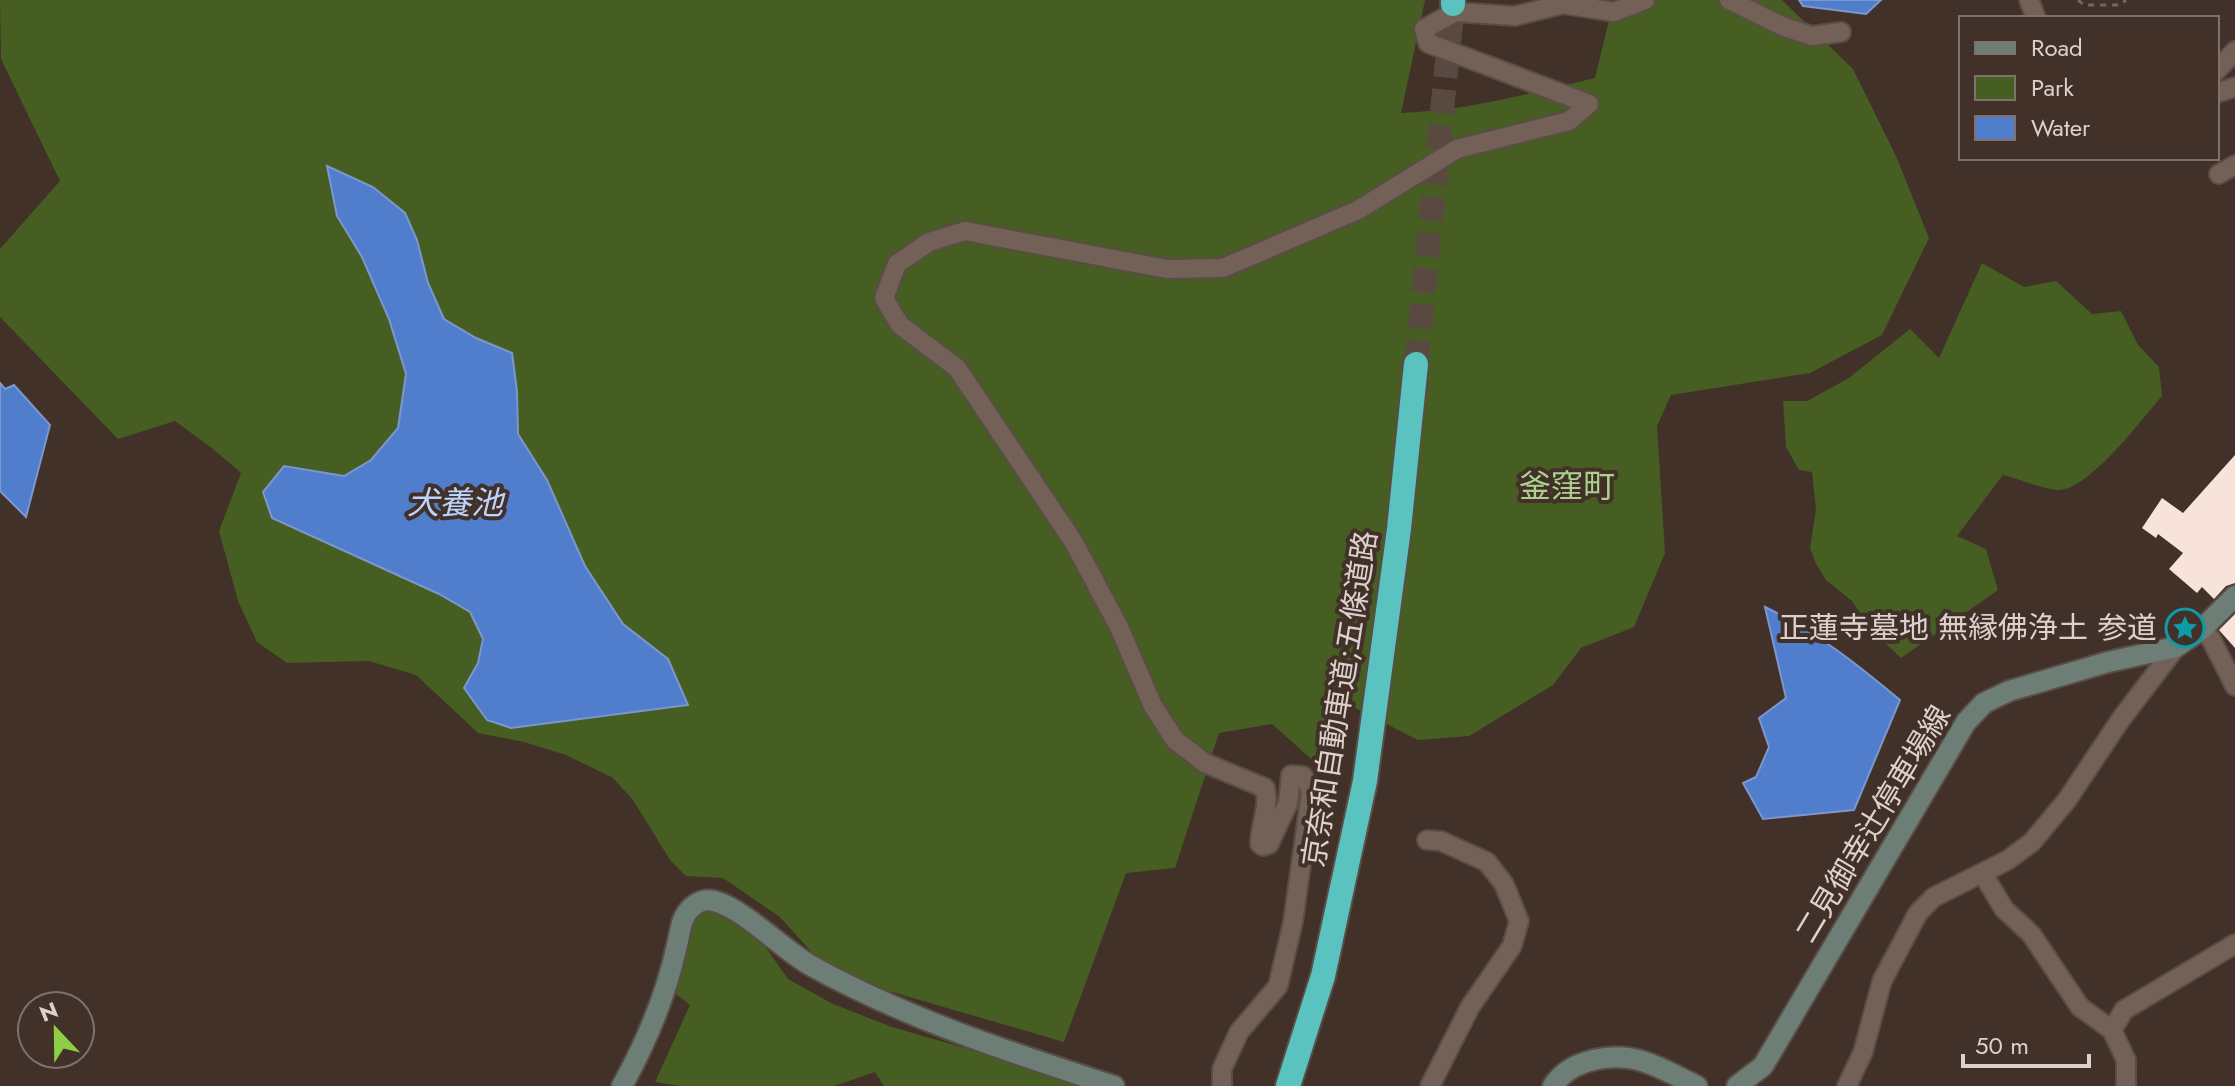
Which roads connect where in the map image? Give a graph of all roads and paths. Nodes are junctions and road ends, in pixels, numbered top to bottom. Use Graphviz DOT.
graph roads {
  1 [pos="1645,0"];
  2 [pos="1729,0"];
  3 [pos="2078,0"];
  4 [pos="2126,0"];
  5 [pos="1841,32"];
  6 [pos="2235,51"];
  7 [pos="2219,68"];
  8 [pos="1416,364"];
  9 [pos="2235,596"];
  10 [pos="2202,629"];
  11 [pos="2176,647"];
  12 [pos="2235,686"];
  13 [pos="1427,840"];
  14 [pos="1983,874"];
  15 [pos="2235,944"];
  16 [pos="2112,1030"];
  17 [pos="622,1086"];
  18 [pos="1114,1086"];
  19 [pos="1222,1086"];
  20 [pos="1288,1086"];
  21 [pos="1430,1086"];
  22 [pos="1553,1086"];
  23 [pos="1697,1086"];
  24 [pos="1737,1086"];
  25 [pos="1847,1086"];
  26 [pos="2126,1086"];
  1 -- 19 [label="street"];
  2 -- 5 [label="street"];
  3 -- 4 [label="path"];
  6 -- 7 [label="street"];
  8 -- 20 [label="highway, 京奈和自動車道;五條道路"];
  9 -- 10 [label="main road, 二見御幸辻停車場線"];
  10 -- 11 [label="main road, 二見御幸辻停車場線"];
  10 -- 12 [label="street"];
  11 -- 14 [label="street"];
  11 -- 24 [label="main road, 二見御幸辻停車場線"];
  13 -- 21 [label="street"];
  14 -- 16 [label="street"];
  14 -- 25 [label="street"];
  15 -- 16 [label="street"];
  16 -- 26 [label="street"];
  17 -- 18 [label="main road"];
  22 -- 23 [label="main road"];
}
